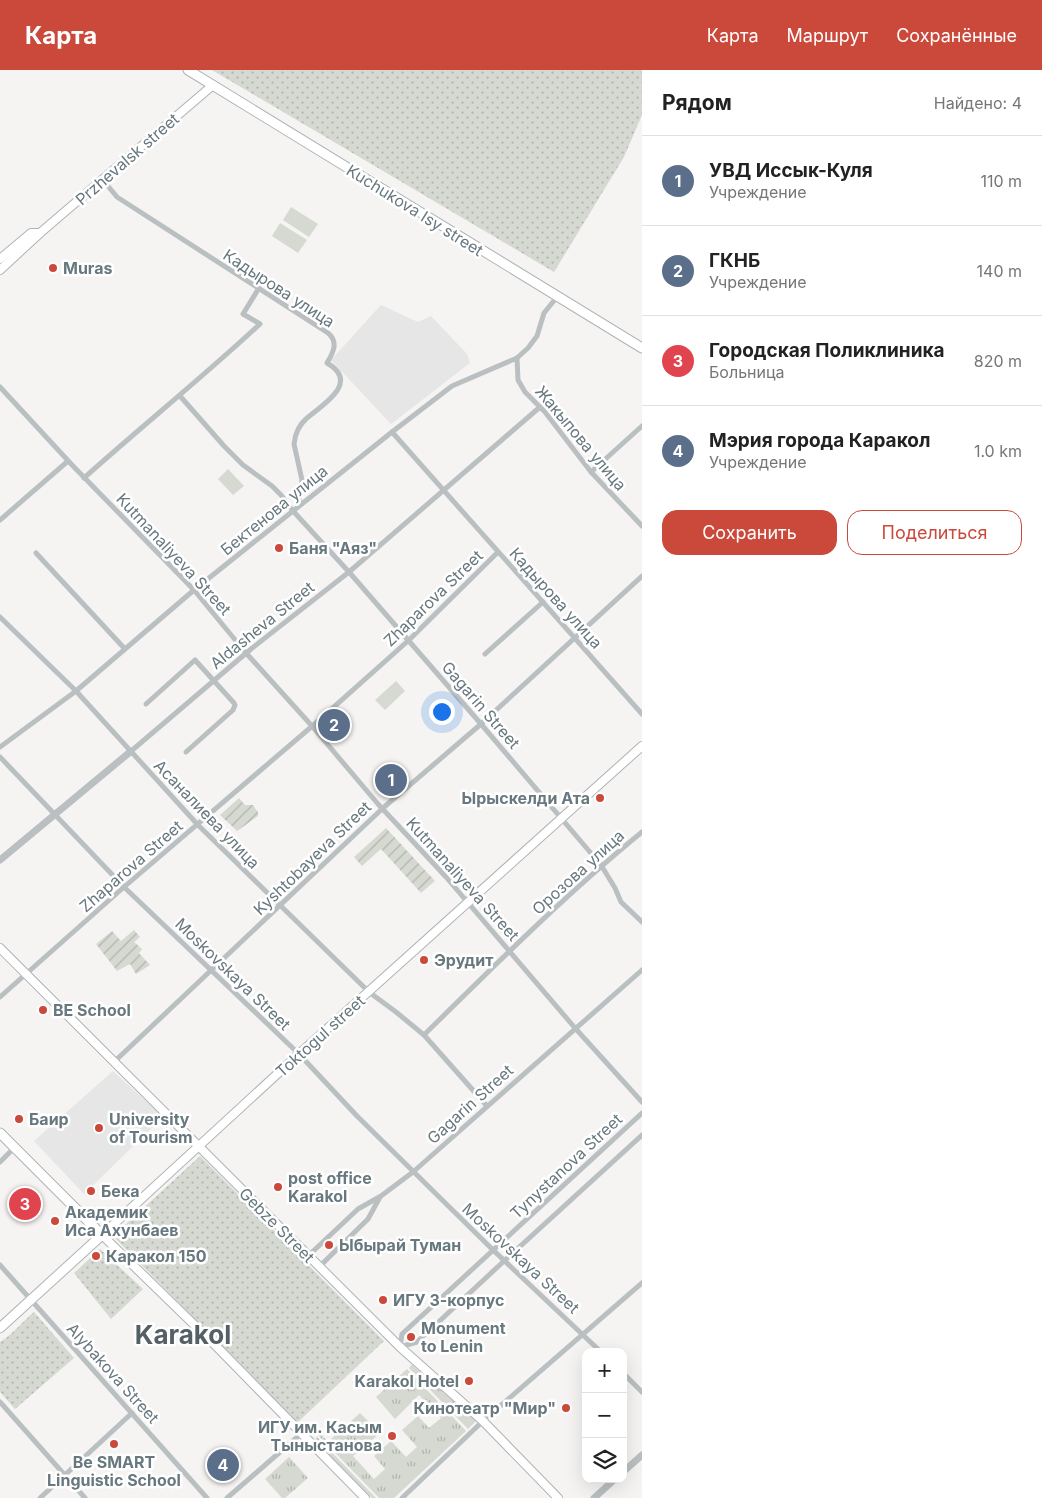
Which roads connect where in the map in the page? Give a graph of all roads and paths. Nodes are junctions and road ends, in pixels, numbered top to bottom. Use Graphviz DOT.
graph roads {
  1 [pos="188,70"];
  2 [pos="213,85"];
  3 [pos="103,180"];
  4 [pos="40,233"];
  5 [pos="0,259"];
  6 [pos="0,270"];
  7 [pos="259,288"];
  8 [pos="557,297"];
  9 [pos="642,348"];
  10 [pos="517,358"];
  11 [pos="0,387"];
  12 [pos="2,394"];
  13 [pos="180,396"];
  14 [pos="540,407"];
  15 [pos="642,426"];
  16 [pos="392,432"];
  17 [pos="68,461"];
  18 [pos="591,472"];
  19 [pos="84,478"];
  20 [pos="444,490"];
  21 [pos="298,506"];
  22 [pos="293,511"];
  23 [pos="0,520"];
  24 [pos="642,526"];
  25 [pos="498,552"];
  26 [pos="36,553"];
  27 [pos="349,572"];
  28 [pos="642,576"];
  29 [pos="194,590"];
  30 [pos="543,602"];
  31 [pos="0,617"];
  32 [pos="574,638"];
  33 [pos="408,640"];
  34 [pos="126,649"];
  35 [pos="246,653"];
  36 [pos="484,654"];
  37 [pos="214,682"];
  38 [pos="76,691"];
  39 [pos="146,704"];
  40 [pos="642,714"];
  41 [pos="482,724"];
  42 [pos="312,726"];
  43 [pos="642,746"];
  44 [pos="0,747"];
  45 [pos="130,752"];
  46 [pos="186,752"];
  47 [pos="0,757"];
  48 [pos="383,808"];
  49 [pos="53,814"];
  50 [pos="562,818"];
  51 [pos="198,825"];
  52 [pos="642,832"];
  53 [pos="0,860"];
  54 [pos="602,865"];
  55 [pos="124,887"];
  56 [pos="468,901"];
  57 [pos="280,907"];
  58 [pos="642,922"];
  59 [pos="0,948"];
  60 [pos="510,950"];
  61 [pos="212,970"];
  62 [pos="642,970"];
  63 [pos="26,974"];
  64 [pos="368,992"];
  65 [pos="0,997"];
  66 [pos="575,1028"];
  67 [pos="424,1035"];
  68 [pos="299,1054"];
  69 [pos="115,1061"];
  70 [pos="642,1102"];
  71 [pos="487,1106"];
  72 [pos="642,1113"];
  73 [pos="0,1133"];
  74 [pos="642,1135"];
  75 [pos="199,1147"];
  76 [pos="14,1148"];
  77 [pos="0,1162"];
  78 [pos="413,1172"];
  79 [pos="380,1196"];
  80 [pos="102,1235"];
  81 [pos="493,1250"];
  82 [pos="308,1256"];
  83 [pos="504,1261"];
  84 [pos="0,1265"];
  85 [pos="319,1267"];
  86 [pos="642,1284"];
  87 [pos="31,1299"];
  88 [pos="0,1328"];
  89 [pos="584,1334"];
  90 [pos="400,1347"];
  91 [pos="598,1348"];
  92 [pos="627,1378"];
  93 [pos="642,1392"];
  94 [pos="0,1402"];
  95 [pos="130,1415"];
  96 [pos="483,1421"];
  97 [pos="302,1433"];
  98 [pos="642,1455"];
  99 [pos="627,1468"];
  100 [pos="64,1476"];
  101 [pos="611,1483"];
  102 [pos="40,1498"];
  103 [pos="85,1498"];
  104 [pos="207,1498"];
  105 [pos="227,1498"];
  106 [pos="365,1498"];
  107 [pos="402,1498"];
  108 [pos="558,1498"];
  109 [pos="594,1498"];
  1 -- 2 [label="main road, Kuchukova Isy street"];
  2 -- 3 [label="main road, Przhevalsk street"];
  2 -- 8 [label="main road, Kuchukova Isy street"];
  3 -- 4 [label="main road, Przhevalsk street"];
  3 -- 7 [label="street, Кадырова улица"];
  4 -- 5 [label="main road, Przhevalsk street"];
  4 -- 6 [label="main road, Przhevalsk street"];
  7 -- 13 [label="street"];
  7 -- 21 [label="street, Кадырова улица"];
  8 -- 9 [label="main road, Kuchukova Isy street"];
  8 -- 10 [label="street, Бектенова улица"];
  10 -- 14 [label="street, Жакыпова улица"];
  10 -- 16 [label="street, Бектенова улица"];
  11 -- 12 [label="street, Kutmanaliyeva Street"];
  12 -- 17 [label="street, Kutmanaliyeva Street"];
  13 -- 19 [label="street"];
  13 -- 22 [label="street, Gagarin Street"];
  14 -- 18 [label="street, Жакыпова улица"];
  14 -- 20 [label="street, Aldasheva Street"];
  15 -- 18 [label="street"];
  16 -- 20 [label="street, Кадырова улица"];
  16 -- 21 [label="street, Бектенова улица"];
  17 -- 19 [label="street, Kutmanaliyeva Street"];
  17 -- 23 [label="street"];
  18 -- 24 [label="street, Жакыпова улица"];
  19 -- 29 [label="street, Kutmanaliyeva Street"];
  20 -- 25 [label="street, Кадырова улица"];
  20 -- 27 [label="street, Aldasheva Street"];
  21 -- 22 [label="street, Бектенова улица"];
  22 -- 27 [label="street, Gagarin Street"];
  22 -- 29 [label="street, Бектенова улица"];
  25 -- 30 [label="street, Кадырова улица"];
  25 -- 33 [label="street, Zhaparova Street"];
  26 -- 34 [label="street"];
  27 -- 33 [label="street, Gagarin Street"];
  27 -- 35 [label="street, Aldasheva Street"];
  28 -- 32 [label="street, Kyshtobayeva Street"];
  29 -- 34 [label="street, Бектенова улица"];
  29 -- 35 [label="street, Kutmanaliyeva Street"];
  30 -- 32 [label="street, Кадырова улица"];
  30 -- 36 [label="street"];
  31 -- 38 [label="street, Асаналиева улица"];
  32 -- 40 [label="street, Кадырова улица"];
  32 -- 41 [label="street, Kyshtobayeva Street"];
  33 -- 41 [label="street, Gagarin Street"];
  33 -- 42 [label="street, Zhaparova Street"];
  34 -- 38 [label="street, Бектенова улица"];
  35 -- 37 [label="street, Aldasheva Street"];
  35 -- 42 [label="street, Kutmanaliyeva Street"];
  37 -- 39 [label="street"];
  37 -- 45 [label="street, Aldasheva Street"];
  37 -- 46 [label="street"];
  38 -- 44 [label="street, Бектенова улица"];
  38 -- 45 [label="street, Асаналиева улица"];
  41 -- 48 [label="street, Kyshtobayeva Street"];
  41 -- 50 [label="street, Gagarin Street"];
  42 -- 48 [label="street, Kutmanaliyeva Street"];
  42 -- 51 [label="street, Zhaparova Street"];
  43 -- 50 [label="main road, Toktogul street"];
  45 -- 49 [label="street, Aldasheva Street"];
  45 -- 51 [label="street, Асаналиева улица"];
  47 -- 49 [label="street, Moskovskaya Street"];
  48 -- 56 [label="street, Kutmanaliyeva Street"];
  48 -- 57 [label="street, Kyshtobayeva Street"];
  49 -- 53 [label="street, Aldasheva Street"];
  49 -- 55 [label="street, Moskovskaya Street"];
  50 -- 54 [label="street, Gagarin Street"];
  50 -- 56 [label="main road, Toktogul street"];
  51 -- 55 [label="street, Zhaparova Street"];
  51 -- 57 [label="street, Асаналиева улица"];
  52 -- 54 [label="street, Орозова улица"];
  54 -- 58 [label="street, Gagarin Street"];
  54 -- 60 [label="street, Орозова улица"];
  55 -- 61 [label="street, Moskovskaya Street"];
  55 -- 63 [label="street, Zhaparova Street"];
  56 -- 60 [label="street, Kutmanaliyeva Street"];
  56 -- 64 [label="main road, Toktogul street"];
  57 -- 61 [label="street, Kyshtobayeva Street"];
  57 -- 64 [label="street, Асаналиева улица"];
  59 -- 63 [label="main road, Gebze Street"];
  60 -- 66 [label="street, Kutmanaliyeva Street"];
  60 -- 67 [label="street, Орозова улица"];
  61 -- 68 [label="street, Moskovskaya Street"];
  61 -- 69 [label="street, Kyshtobayeva Street"];
  62 -- 66 [label="street, Gagarin Street"];
  63 -- 65 [label="street, Zhaparova Street"];
  63 -- 69 [label="main road, Gebze Street"];
  64 -- 67 [label="street, Асаналиева улица"];
  64 -- 68 [label="main road, Toktogul street"];
  66 -- 70 [label="street, Kutmanaliyeva Street"];
  66 -- 71 [label="street, Gagarin Street"];
  67 -- 71 [label="street, Асаналиева улица"];
  68 -- 75 [label="main road, Toktogul street"];
  68 -- 78 [label="street, Moskovskaya Street"];
  69 -- 75 [label="main road, Gebze Street"];
  71 -- 78 [label="street, Gagarin Street"];
  72 -- 81 [label="street, Tynystanova Street"];
  73 -- 76 [label="main road"];
  74 -- 83 [label="street, Tynystanova Street"];
  75 -- 80 [label="main road, Toktogul street"];
  75 -- 82 [label="main road, Gebze Street"];
  76 -- 77 [label="street"];
  76 -- 80 [label="main road"];
  78 -- 79 [label="street, Gagarin Street"];
  78 -- 81 [label="street, Moskovskaya Street"];
  79 -- 82 [label="street, Gagarin Street"];
  79 -- 85 [label="street, Gagarin Street"];
  80 -- 87 [label="main road, Toktogul street"];
  80 -- 97 [label="main road"];
  81 -- 83 [label="street, Moskovskaya Street"];
  81 -- 90 [label="street, Tynystanova Street"];
  82 -- 85 [label="main road, Gebze Street"];
  83 -- 89 [label="street, Moskovskaya Street"];
  83 -- 90 [label="street, Tynystanova Street"];
  84 -- 87 [label="street, Alybakova Street"];
  85 -- 90 [label="main road, Gebze Street"];
  86 -- 89 [label="street"];
  87 -- 88 [label="main road, Toktogul street"];
  87 -- 95 [label="street, Alybakova Street"];
  89 -- 91 [label="street, Moskovskaya Street"];
  89 -- 96 [label="street"];
  90 -- 96 [label="main road, Gebze Street"];
  92 -- 93 [label="street"];
  94 -- 100 [label="street"];
  95 -- 100 [label="street"];
  95 -- 104 [label="street, Alybakova Street"];
  96 -- 107 [label="street"];
  96 -- 108 [label="main road, Gebze Street"];
  97 -- 105 [label="street"];
  97 -- 106 [label="main road"];
  98 -- 99 [label="street"];
  100 -- 102 [label="street"];
  100 -- 103 [label="street"];
  101 -- 109 [label="street"];
}
